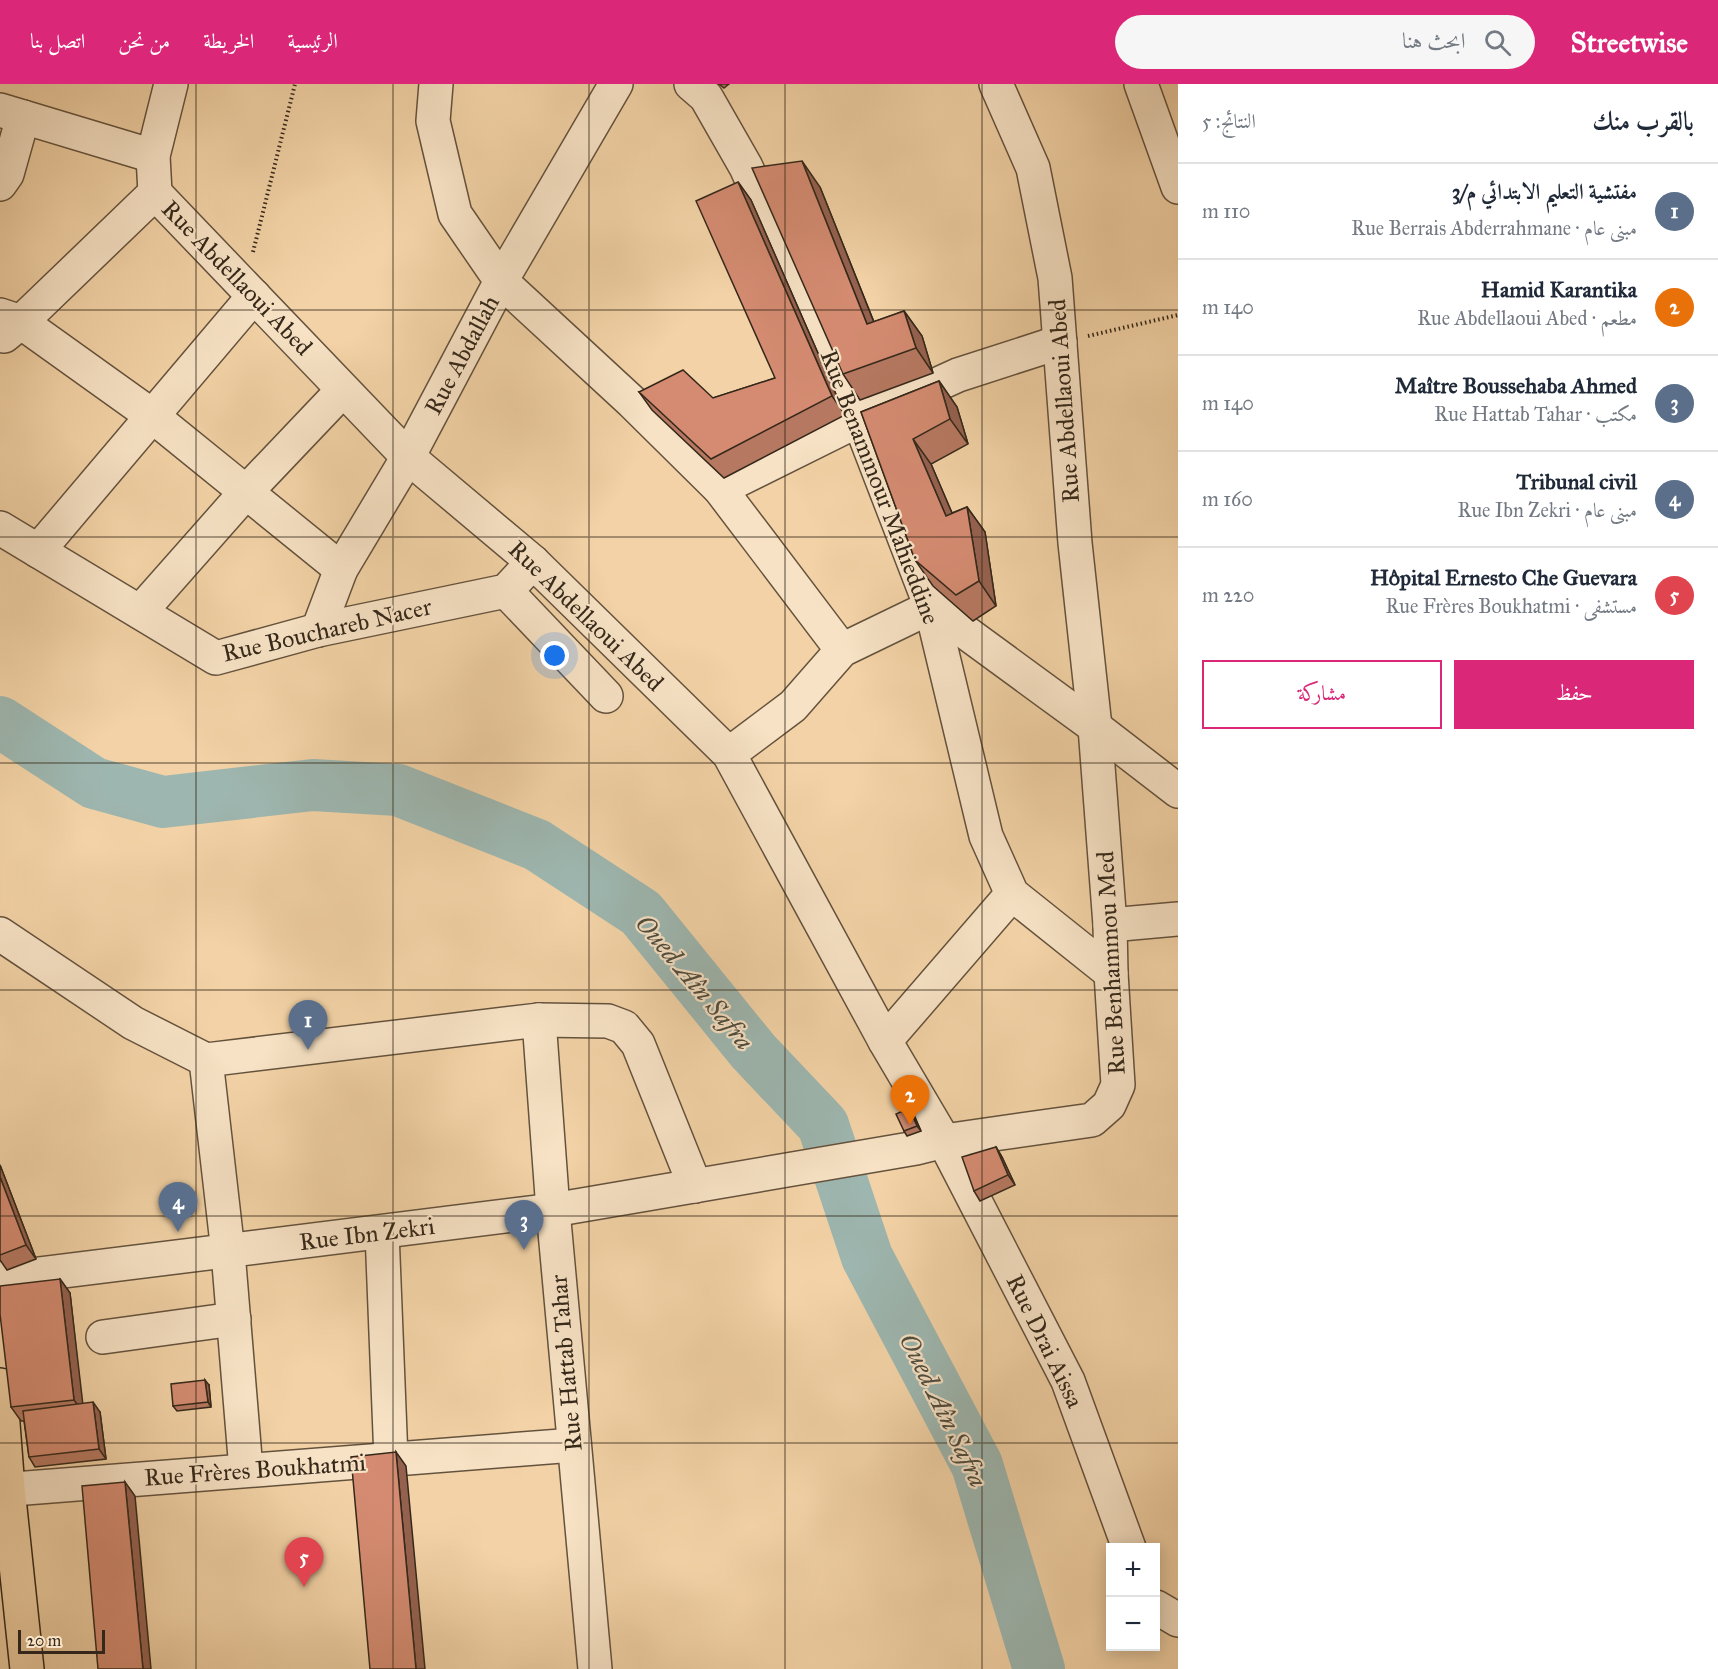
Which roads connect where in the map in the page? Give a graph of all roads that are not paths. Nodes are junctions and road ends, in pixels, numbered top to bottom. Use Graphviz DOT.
graph roads {
  1 [pos="171,84"];
  2 [pos="436,84"];
  3 [pos="616,84"];
  4 [pos="691,84"];
  5 [pos="996,84"];
  6 [pos="1141,84"];
  7 [pos="12,113"];
  8 [pos="153,156"];
  9 [pos="0,184"];
  10 [pos="1178,187"];
  11 [pos="155,193"];
  12 [pos="501,281"];
  13 [pos="249,291"];
  14 [pos="7,326"];
  15 [pos="1060,342"];
  16 [pos="343,390"];
  17 [pos="151,415"];
  18 [pos="859,420"];
  19 [pos="408,457"];
  20 [pos="720,489"];
  21 [pos="246,492"];
  22 [pos="0,528"];
  23 [pos="38,551"];
  24 [pos="533,562"];
  25 [pos="341,569"];
  26 [pos="507,591"];
  27 [pos="931,607"];
  28 [pos="140,612"];
  29 [pos="318,630"];
  30 [pos="842,650"];
  31 [pos="606,696"];
  32 [pos="1095,727"];
  33 [pos="729,754"];
  34 [pos="1178,791"];
  35 [pos="1012,894"];
  36 [pos="1178,919"];
  37 [pos="1110,925"];
  38 [pos="0,934"];
  39 [pos="1111,973"];
  40 [pos="539,1020"];
  41 [pos="885,1041"];
  42 [pos="206,1060"];
  43 [pos="930,1145"];
  44 [pos="733,1180"];
  45 [pos="695,1186"];
  46 [pos="553,1210"];
  47 [pos="382,1232"];
  48 [pos="228,1252"];
  49 [pos="0,1279"];
  50 [pos="234,1320"];
  51 [pos="103,1337"];
  52 [pos="0,1385"];
  53 [pos="574,1445"];
  54 [pos="391,1459"];
  55 [pos="246,1470"];
  56 [pos="4,1489"];
  57 [pos="1127,1543"];
  58 [pos="1160,1610"];
  59 [pos="1178,1620"];
  60 [pos="27,1669"];
  61 [pos="594,1669"];
  1 -- 8 [label="street, Rue Abdellaoui Abed"];
  2 -- 12 [label="street"];
  3 -- 12 [label="street, Rue Abdallah"];
  4 -- 18 [label="street, Rue Benammour Mahieddine"];
  5 -- 15 [label="street, Rue Abdellaoui Abed"];
  6 -- 10 [label="street"];
  7 -- 8 [label="street"];
  7 -- 9 [label="street"];
  8 -- 11 [label="street, Rue Abdellaoui Abed"];
  11 -- 13 [label="street, Rue Abdellaoui Abed"];
  11 -- 14 [label="street"];
  12 -- 19 [label="street, Rue Abdallah"];
  12 -- 20 [label="street"];
  13 -- 16 [label="street, Rue Abdellaoui Abed"];
  13 -- 17 [label="street"];
  14 -- 17 [label="street"];
  15 -- 18 [label="street"];
  15 -- 32 [label="street, Rue Abdellaoui Abed"];
  16 -- 19 [label="street, Rue Abdellaoui Abed"];
  16 -- 21 [label="street"];
  17 -- 21 [label="street"];
  17 -- 23 [label="street"];
  18 -- 20 [label="street"];
  18 -- 27 [label="street, Rue Benammour Mahieddine"];
  19 -- 24 [label="street, Rue Abdellaoui Abed"];
  19 -- 25 [label="street, Rue Abdallah"];
  20 -- 30 [label="street"];
  21 -- 25 [label="street"];
  21 -- 28 [label="street"];
  22 -- 23 [label="street, Rue Bouchareb Nacer"];
  23 -- 28 [label="street, Rue Bouchareb Nacer"];
  24 -- 26 [label="street"];
  24 -- 33 [label="street, Rue Abdellaoui Abed"];
  25 -- 29 [label="street, Rue Abdallah"];
  26 -- 29 [label="street, Rue Bouchareb Nacer"];
  26 -- 31 [label="street"];
  27 -- 30 [label="street"];
  27 -- 32 [label="street"];
  27 -- 35 [label="street, Rue Benammour Mahieddine"];
  28 -- 29 [label="street, Rue Bouchareb Nacer"];
  30 -- 33 [label="street"];
  32 -- 34 [label="street"];
  32 -- 37 [label="street, Rue Benhammou Med"];
  33 -- 41 [label="street, Rue Abdellaoui Abed"];
  35 -- 39 [label="street, Rue Benammour Mahieddine"];
  35 -- 41 [label="street"];
  36 -- 37 [label="street"];
  37 -- 39 [label="street, Rue Benhammou Med"];
  38 -- 42 [label="street"];
  39 -- 43 [label="street, Rue Benhammou Med"];
  40 -- 42 [label="street"];
  40 -- 45 [label="street"];
  40 -- 46 [label="street, Rue Hattab Tahar"];
  41 -- 43 [label="street, Rue Abdellaoui Abed"];
  42 -- 48 [label="street"];
  43 -- 44 [label="street, Rue Benhammou Med"];
  43 -- 57 [label="street, Rue Drai Aissa"];
  44 -- 45 [label="street, Rue Ibn Zekri"];
  45 -- 46 [label="street, Rue Ibn Zekri"];
  46 -- 47 [label="street, Rue Ibn Zekri"];
  46 -- 53 [label="street, Rue Hattab Tahar"];
  47 -- 48 [label="street, Rue Ibn Zekri"];
  47 -- 54 [label="street"];
  48 -- 49 [label="street, Rue Ibn Zekri"];
  48 -- 50 [label="street"];
  50 -- 51 [label="street"];
  50 -- 55 [label="street"];
  52 -- 56 [label="main road"];
  53 -- 54 [label="street, Rue Frères Boukhatmi"];
  53 -- 61 [label="street, Rue Hattab Tahar"];
  54 -- 55 [label="street, Rue Frères Boukhatmi"];
  55 -- 56 [label="street, Rue Frères Boukhatmi"];
  56 -- 60 [label="main road"];
  58 -- 59 [label="street"];
}
